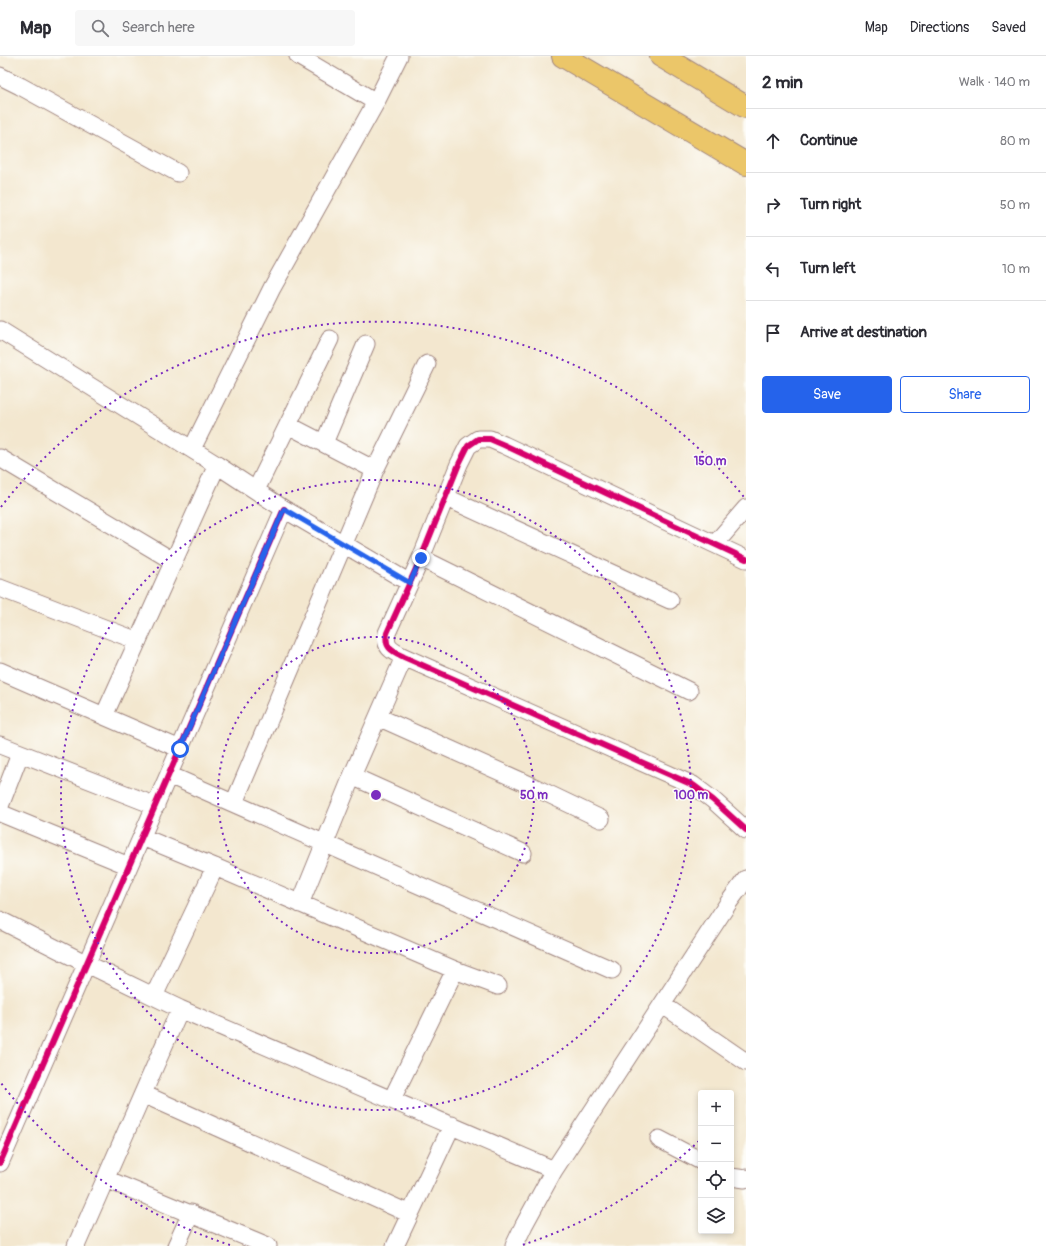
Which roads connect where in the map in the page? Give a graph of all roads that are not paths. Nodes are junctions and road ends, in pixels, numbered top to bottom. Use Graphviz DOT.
graph roads {
  1 [pos="298,56"];
  2 [pos="399,56"];
  3 [pos="563,56"];
  4 [pos="661,56"];
  5 [pos="0,76"];
  6 [pos="376,102"];
  7 [pos="746,108"];
  8 [pos="746,164"];
  9 [pos="178,173"];
  10 [pos="0,330"];
  11 [pos="330,339"];
  12 [pos="366,344"];
  13 [pos="427,364"];
  14 [pos="288,425"];
  15 [pos="324,443"];
  16 [pos="192,449"];
  17 [pos="0,458"];
  18 [pos="217,465"];
  19 [pos="375,470"];
  20 [pos="256,490"];
  21 [pos="445,497"];
  22 [pos="746,508"];
  23 [pos="284,509"];
  24 [pos="343,543"];
  25 [pos="715,544"];
  26 [pos="421,558"];
  27 [pos="746,559"];
  28 [pos="173,561"];
  29 [pos="410,583"];
  30 [pos="0,588"];
  31 [pos="670,600"];
  32 [pos="138,641"];
  33 [pos="404,657"];
  34 [pos="0,671"];
  35 [pos="689,691"];
  36 [pos="104,716"];
  37 [pos="378,718"];
  38 [pos="0,745"];
  39 [pos="180,749"];
  40 [pos="20,754"];
  41 [pos="169,775"];
  42 [pos="352,776"];
  43 [pos="234,803"];
  44 [pos="0,806"];
  45 [pos="156,806"];
  46 [pos="0,812"];
  47 [pos="601,819"];
  48 [pos="746,830"];
  49 [pos="142,837"];
  50 [pos="325,843"];
  51 [pos="523,853"];
  52 [pos="129,866"];
  53 [pos="215,867"];
  54 [pos="746,879"];
  55 [pos="300,904"];
  56 [pos="0,920"];
  57 [pos="87,964"];
  58 [pos="455,970"];
  59 [pos="612,970"];
  60 [pos="498,986"];
  61 [pos="154,996"];
  62 [pos="663,1005"];
  63 [pos="180,1009"];
  64 [pos="746,1062"];
  65 [pos="143,1094"];
  66 [pos="392,1099"];
  67 [pos="452,1124"];
  68 [pos="660,1139"];
  69 [pos="698,1159"];
  70 [pos="0,1163"];
  71 [pos="554,1170"];
  72 [pos="734,1177"];
  73 [pos="746,1178"];
  74 [pos="106,1179"];
  75 [pos="191,1213"];
  76 [pos="410,1214"];
  77 [pos="76,1246"];
  78 [pos="176,1246"];
  79 [pos="268,1246"];
  80 [pos="395,1246"];
  81 [pos="514,1246"];
  1 -- 6 [label="street"];
  2 -- 6 [label="street"];
  3 -- 8 [label="main road"];
  4 -- 7 [label="main road"];
  5 -- 9 [label="street"];
  6 -- 16 [label="street"];
  10 -- 16 [label="street"];
  11 -- 14 [label="street"];
  12 -- 15 [label="street"];
  13 -- 19 [label="street"];
  14 -- 15 [label="street"];
  14 -- 20 [label="street"];
  15 -- 19 [label="street"];
  16 -- 18 [label="street"];
  17 -- 28 [label="street"];
  18 -- 20 [label="street"];
  18 -- 28 [label="street"];
  19 -- 24 [label="street"];
  20 -- 23 [label="street"];
  21 -- 25 [label="street"];
  21 -- 26 [label="street"];
  21 -- 31 [label="street"];
  22 -- 25 [label="street"];
  23 -- 24 [label="street"];
  23 -- 39 [label="street"];
  24 -- 29 [label="street"];
  24 -- 43 [label="street"];
  25 -- 27 [label="street"];
  26 -- 29 [label="street"];
  26 -- 35 [label="street"];
  28 -- 32 [label="street"];
  29 -- 33 [label="street"];
  30 -- 32 [label="street"];
  32 -- 36 [label="street"];
  33 -- 37 [label="street"];
  33 -- 48 [label="street"];
  34 -- 36 [label="street"];
  36 -- 39 [label="street"];
  37 -- 42 [label="street"];
  37 -- 47 [label="street"];
  38 -- 40 [label="street"];
  39 -- 41 [label="street"];
  40 -- 44 [label="street"];
  40 -- 45 [label="street"];
  41 -- 43 [label="street"];
  41 -- 45 [label="street"];
  42 -- 50 [label="street"];
  42 -- 51 [label="street"];
  43 -- 50 [label="street"];
  45 -- 49 [label="street"];
  46 -- 52 [label="street"];
  49 -- 52 [label="street"];
  49 -- 53 [label="street"];
  50 -- 55 [label="street"];
  50 -- 59 [label="street"];
  52 -- 57 [label="street"];
  53 -- 55 [label="street"];
  53 -- 61 [label="street"];
  54 -- 62 [label="street"];
  55 -- 58 [label="street"];
  56 -- 57 [label="street"];
  57 -- 61 [label="street"];
  57 -- 70 [label="street"];
  58 -- 60 [label="street"];
  58 -- 66 [label="street"];
  61 -- 63 [label="street"];
  62 -- 64 [label="street"];
  62 -- 71 [label="street"];
  63 -- 65 [label="street"];
  63 -- 66 [label="street"];
  65 -- 74 [label="street"];
  65 -- 76 [label="street"];
  66 -- 67 [label="street"];
  67 -- 71 [label="street"];
  67 -- 76 [label="street"];
  68 -- 69 [label="street"];
  71 -- 81 [label="street"];
  72 -- 73 [label="street"];
  74 -- 75 [label="street"];
  74 -- 77 [label="street"];
  75 -- 78 [label="street"];
  75 -- 79 [label="street"];
  76 -- 80 [label="street"];
}
